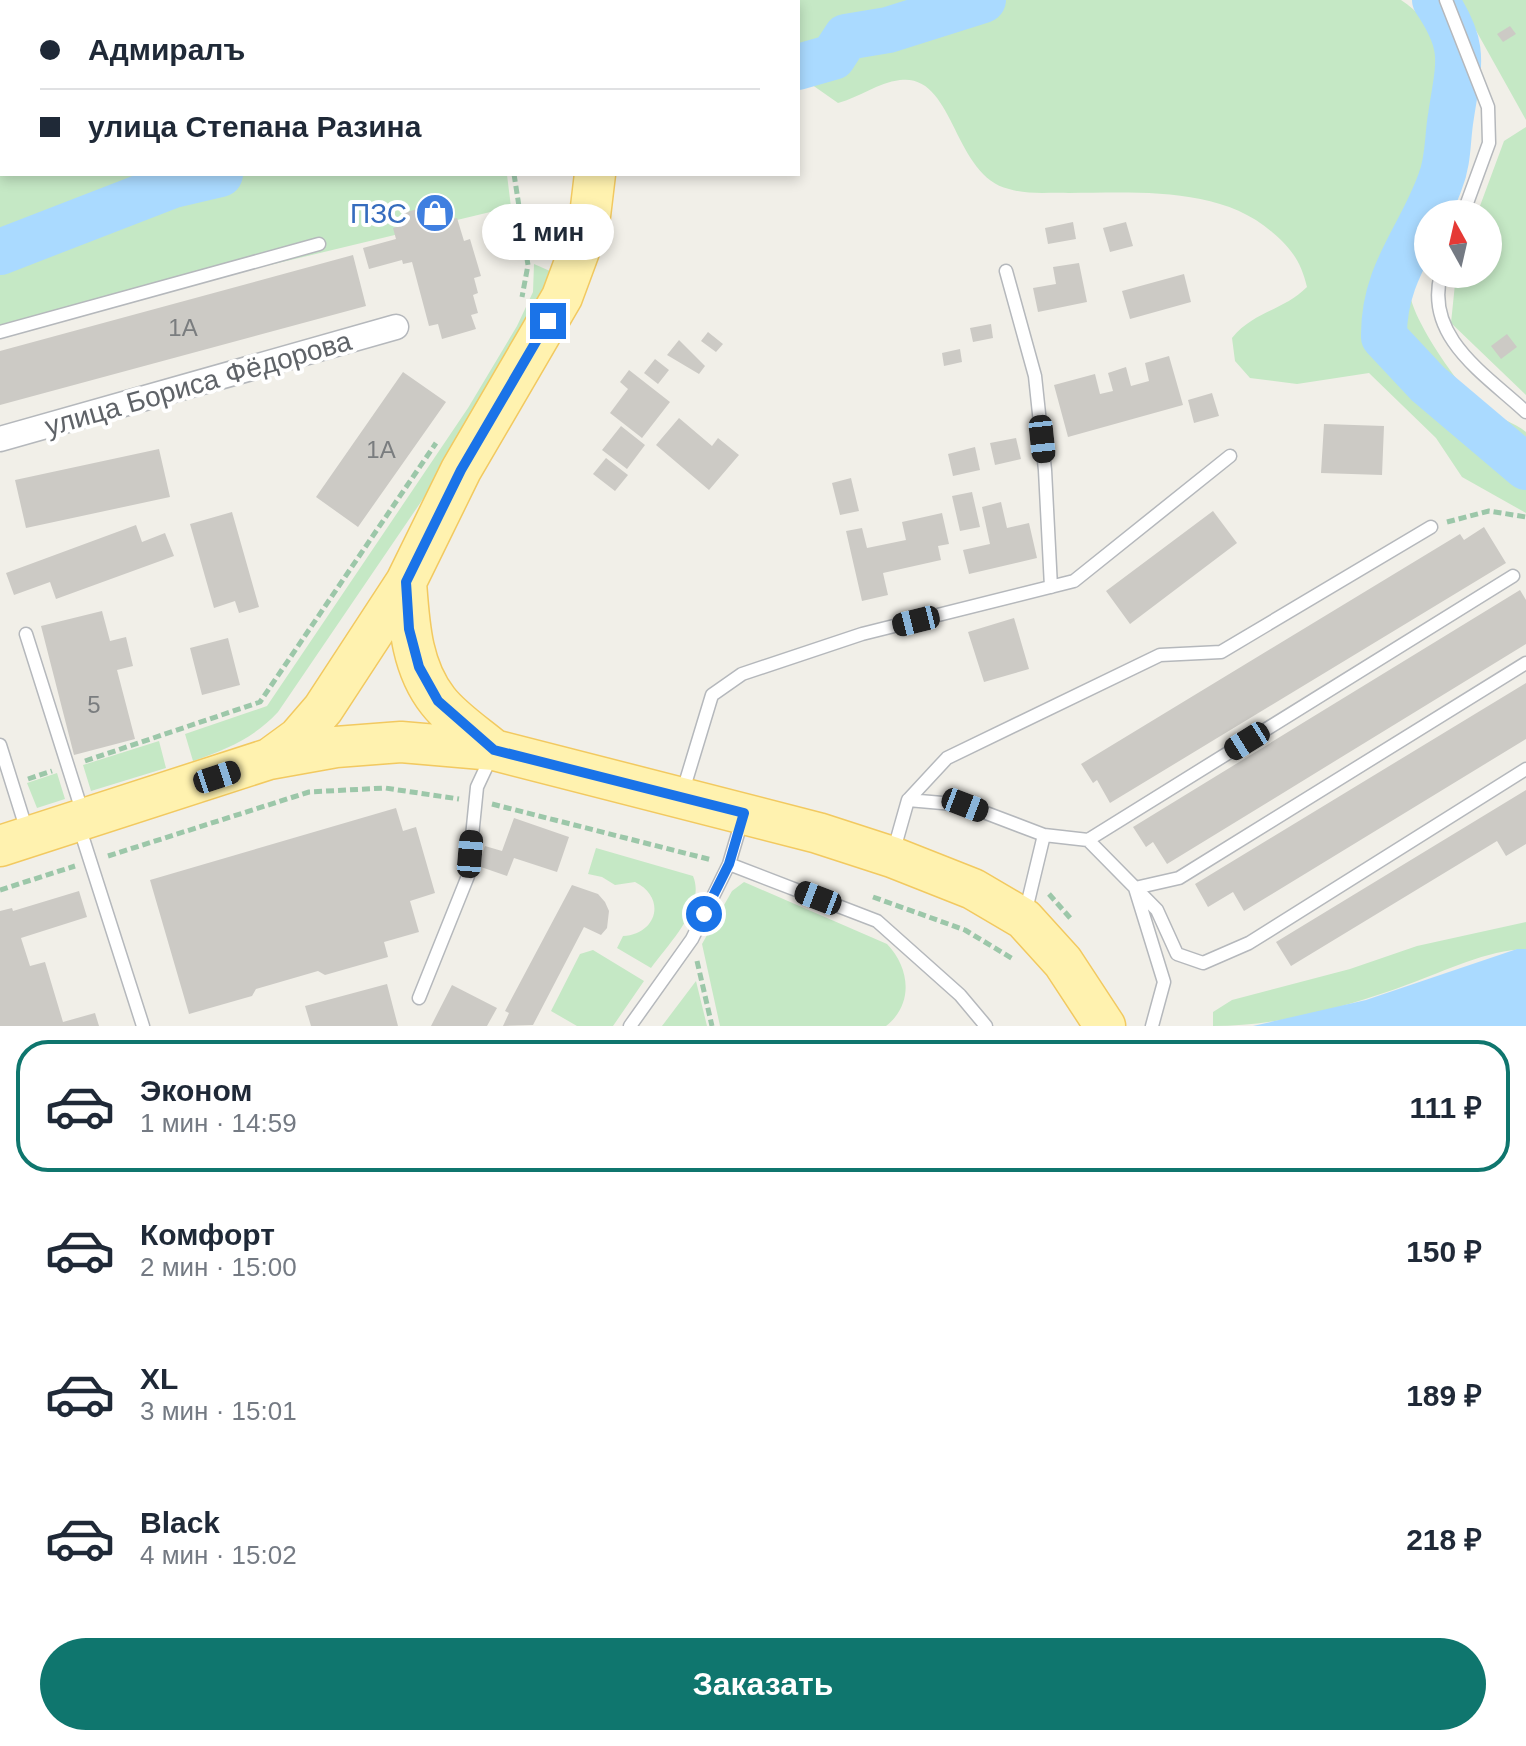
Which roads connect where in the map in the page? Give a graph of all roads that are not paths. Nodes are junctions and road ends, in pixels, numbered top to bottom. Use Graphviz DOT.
graph roads {
  1 [pos="1446,0"];
  2 [pos="595,176"];
  3 [pos="1468,200"];
  4 [pos="319,244"];
  5 [pos="1006,271"];
  6 [pos="1437,288"];
  7 [pos="396,327"];
  8 [pos="0,332"];
  9 [pos="1526,412"];
  10 [pos="0,439"];
  11 [pos="1230,456"];
  12 [pos="1431,527"];
  13 [pos="1513,576"];
  14 [pos="406,582"];
  15 [pos="1051,587"];
  16 [pos="26,634"];
  17 [pos="1526,663"];
  18 [pos="0,745"];
  19 [pos="494,750"];
  20 [pos="269,759"];
  21 [pos="1526,769"];
  22 [pos="681,797"];
  23 [pos="908,800"];
  24 [pos="744,813"];
  25 [pos="81,822"];
  26 [pos="1044,835"];
  27 [pos="1088,840"];
  28 [pos="14,842"];
  29 [pos="892,857"];
  30 [pos="729,864"];
  31 [pos="1135,888"];
  32 [pos="1024,919"];
  33 [pos="419,998"];
  34 [pos="143,1026"];
  35 [pos="630,1026"];
  36 [pos="986,1026"];
  37 [pos="1105,1026"];
  38 [pos="1152,1026"];
  1 -- 3 [label="lane"];
  2 -- 14 [label="main road"];
  4 -- 8 [label="lane"];
  5 -- 15 [label="lane"];
  6 -- 9 [label="lane"];
  7 -- 10 [label="street, улица Бориса Фёдорова"];
  11 -- 15 [label="lane"];
  12 -- 23 [label="lane"];
  13 -- 27 [label="lane"];
  14 -- 19 [label="main road"];
  14 -- 20 [label="main road"];
  15 -- 22 [label="lane"];
  16 -- 25 [label="lane"];
  17 -- 31 [label="lane"];
  18 -- 28 [label="lane"];
  19 -- 20 [label="main road"];
  19 -- 22 [label="main road"];
  19 -- 33 [label="lane"];
  20 -- 25 [label="main road"];
  21 -- 31 [label="lane"];
  22 -- 24 [label="main road"];
  23 -- 26 [label="lane"];
  23 -- 29 [label="lane"];
  24 -- 29 [label="main road"];
  24 -- 30 [label="lane"];
  25 -- 28 [label="main road"];
  25 -- 34 [label="lane"];
  26 -- 27 [label="lane"];
  26 -- 32 [label="lane"];
  27 -- 31 [label="lane"];
  29 -- 32 [label="main road"];
  30 -- 35 [label="lane"];
  30 -- 36 [label="lane"];
  31 -- 38 [label="lane"];
  32 -- 37 [label="main road"];
}
